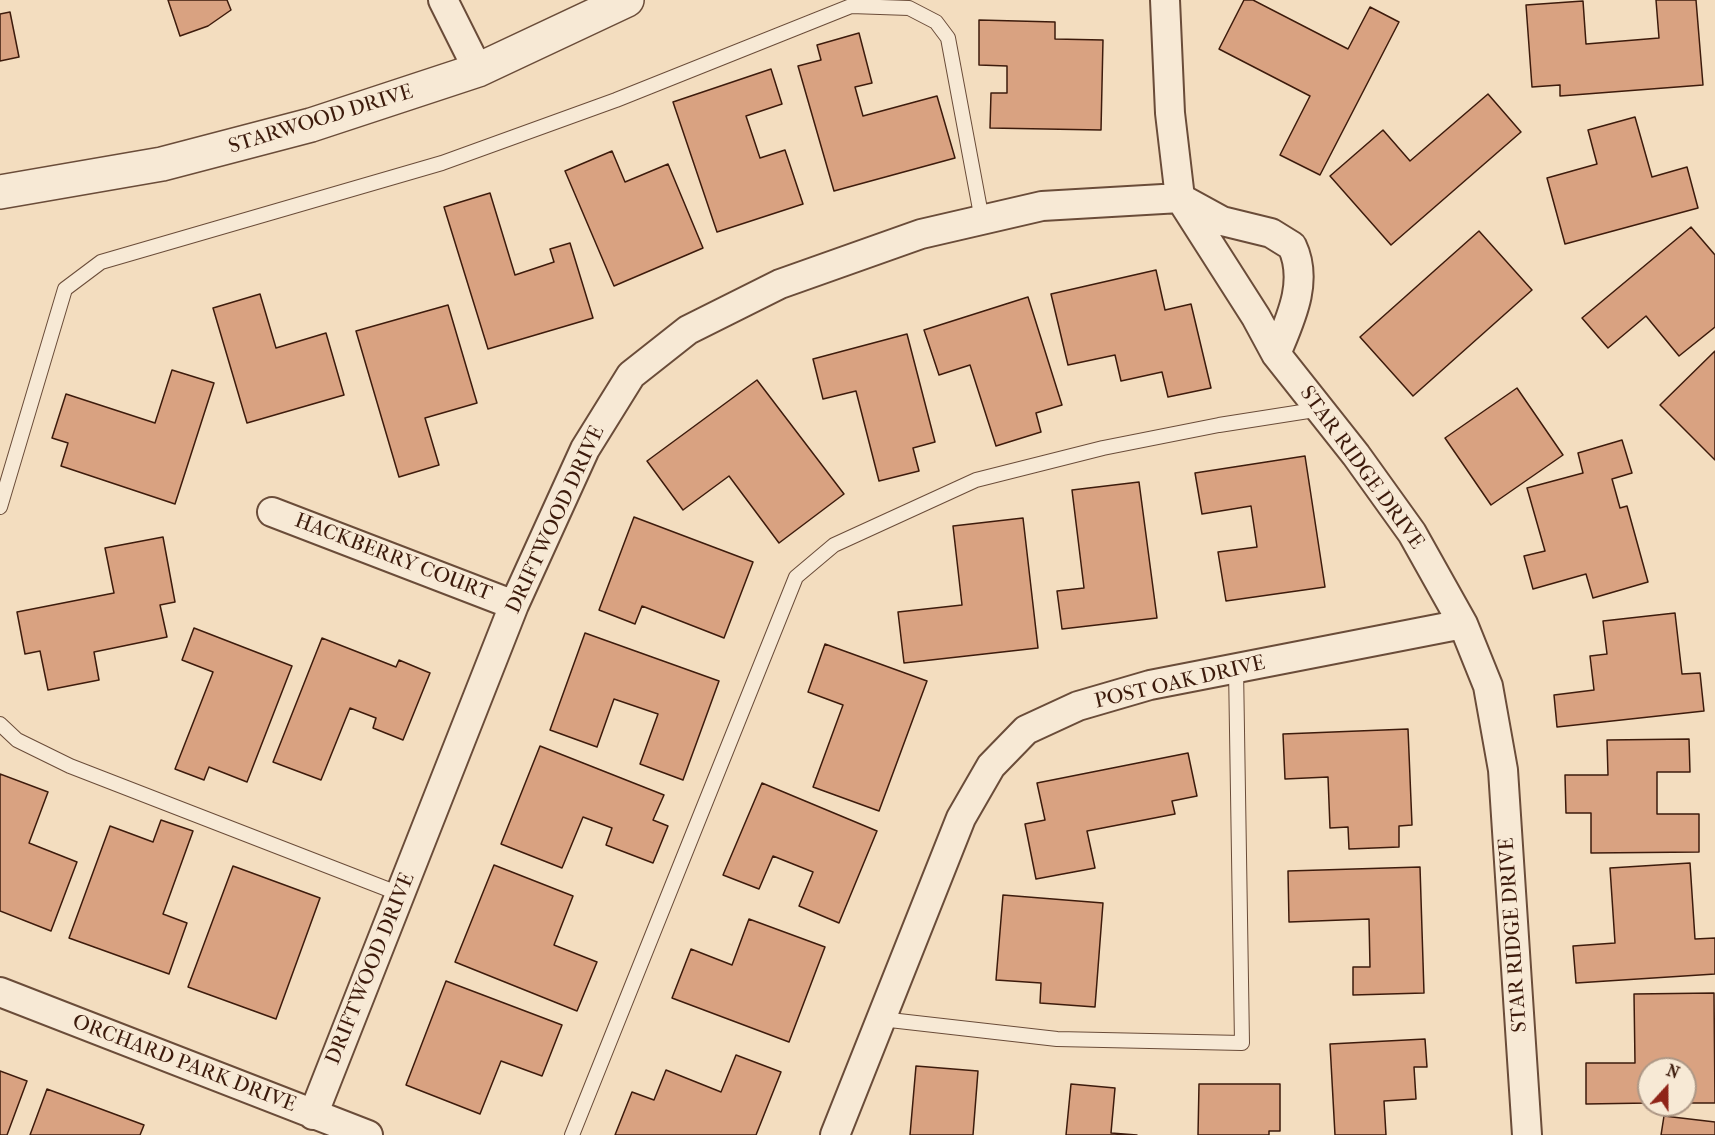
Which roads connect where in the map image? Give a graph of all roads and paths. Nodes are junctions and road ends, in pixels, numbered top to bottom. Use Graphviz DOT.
graph roads {
  1 [pos="443,0"];
  2 [pos="627,0"];
  3 [pos="1165,0"];
  4 [pos="478,70"];
  5 [pos="0,192"];
  6 [pos="1180,198"];
  7 [pos="982,220"];
  8 [pos="1276,354"];
  9 [pos="1321,409"];
  10 [pos="0,507"];
  11 [pos="272,512"];
  12 [pos="514,604"];
  13 [pos="1462,624"];
  14 [pos="1236,668"];
  15 [pos="0,724"];
  16 [pos="400,894"];
  17 [pos="0,992"];
  18 [pos="881,1019"];
  19 [pos="313,1115"];
  20 [pos="368,1135"];
  21 [pos="572,1135"];
  22 [pos="835,1135"];
  23 [pos="1527,1135"];
  1 -- 4 [label="street"];
  2 -- 4 [label="street, STARWOOD DRIVE"];
  3 -- 6 [label="street, STAR RIDGE DRIVE"];
  4 -- 5 [label="street, STARWOOD DRIVE"];
  6 -- 7 [label="street, DRIFTWOOD DRIVE"];
  6 -- 8 [label="street, STAR RIDGE DRIVE"];
  6 -- 8 [label="street"];
  7 -- 10 [label="lane"];
  7 -- 12 [label="street, DRIFTWOOD DRIVE"];
  8 -- 9 [label="street, STAR RIDGE DRIVE"];
  9 -- 13 [label="street, STAR RIDGE DRIVE"];
  9 -- 21 [label="lane"];
  11 -- 12 [label="street, HACKBERRY COURT"];
  12 -- 16 [label="street, DRIFTWOOD DRIVE"];
  13 -- 14 [label="street, POST OAK DRIVE"];
  13 -- 23 [label="street, STAR RIDGE DRIVE"];
  14 -- 18 [label="street, POST OAK DRIVE"];
  14 -- 18 [label="lane"];
  15 -- 16 [label="lane"];
  16 -- 19 [label="street, DRIFTWOOD DRIVE"];
  17 -- 19 [label="street, ORCHARD PARK DRIVE"];
  18 -- 22 [label="street, POST OAK DRIVE"];
  19 -- 20 [label="street, ORCHARD PARK DRIVE"];
}
